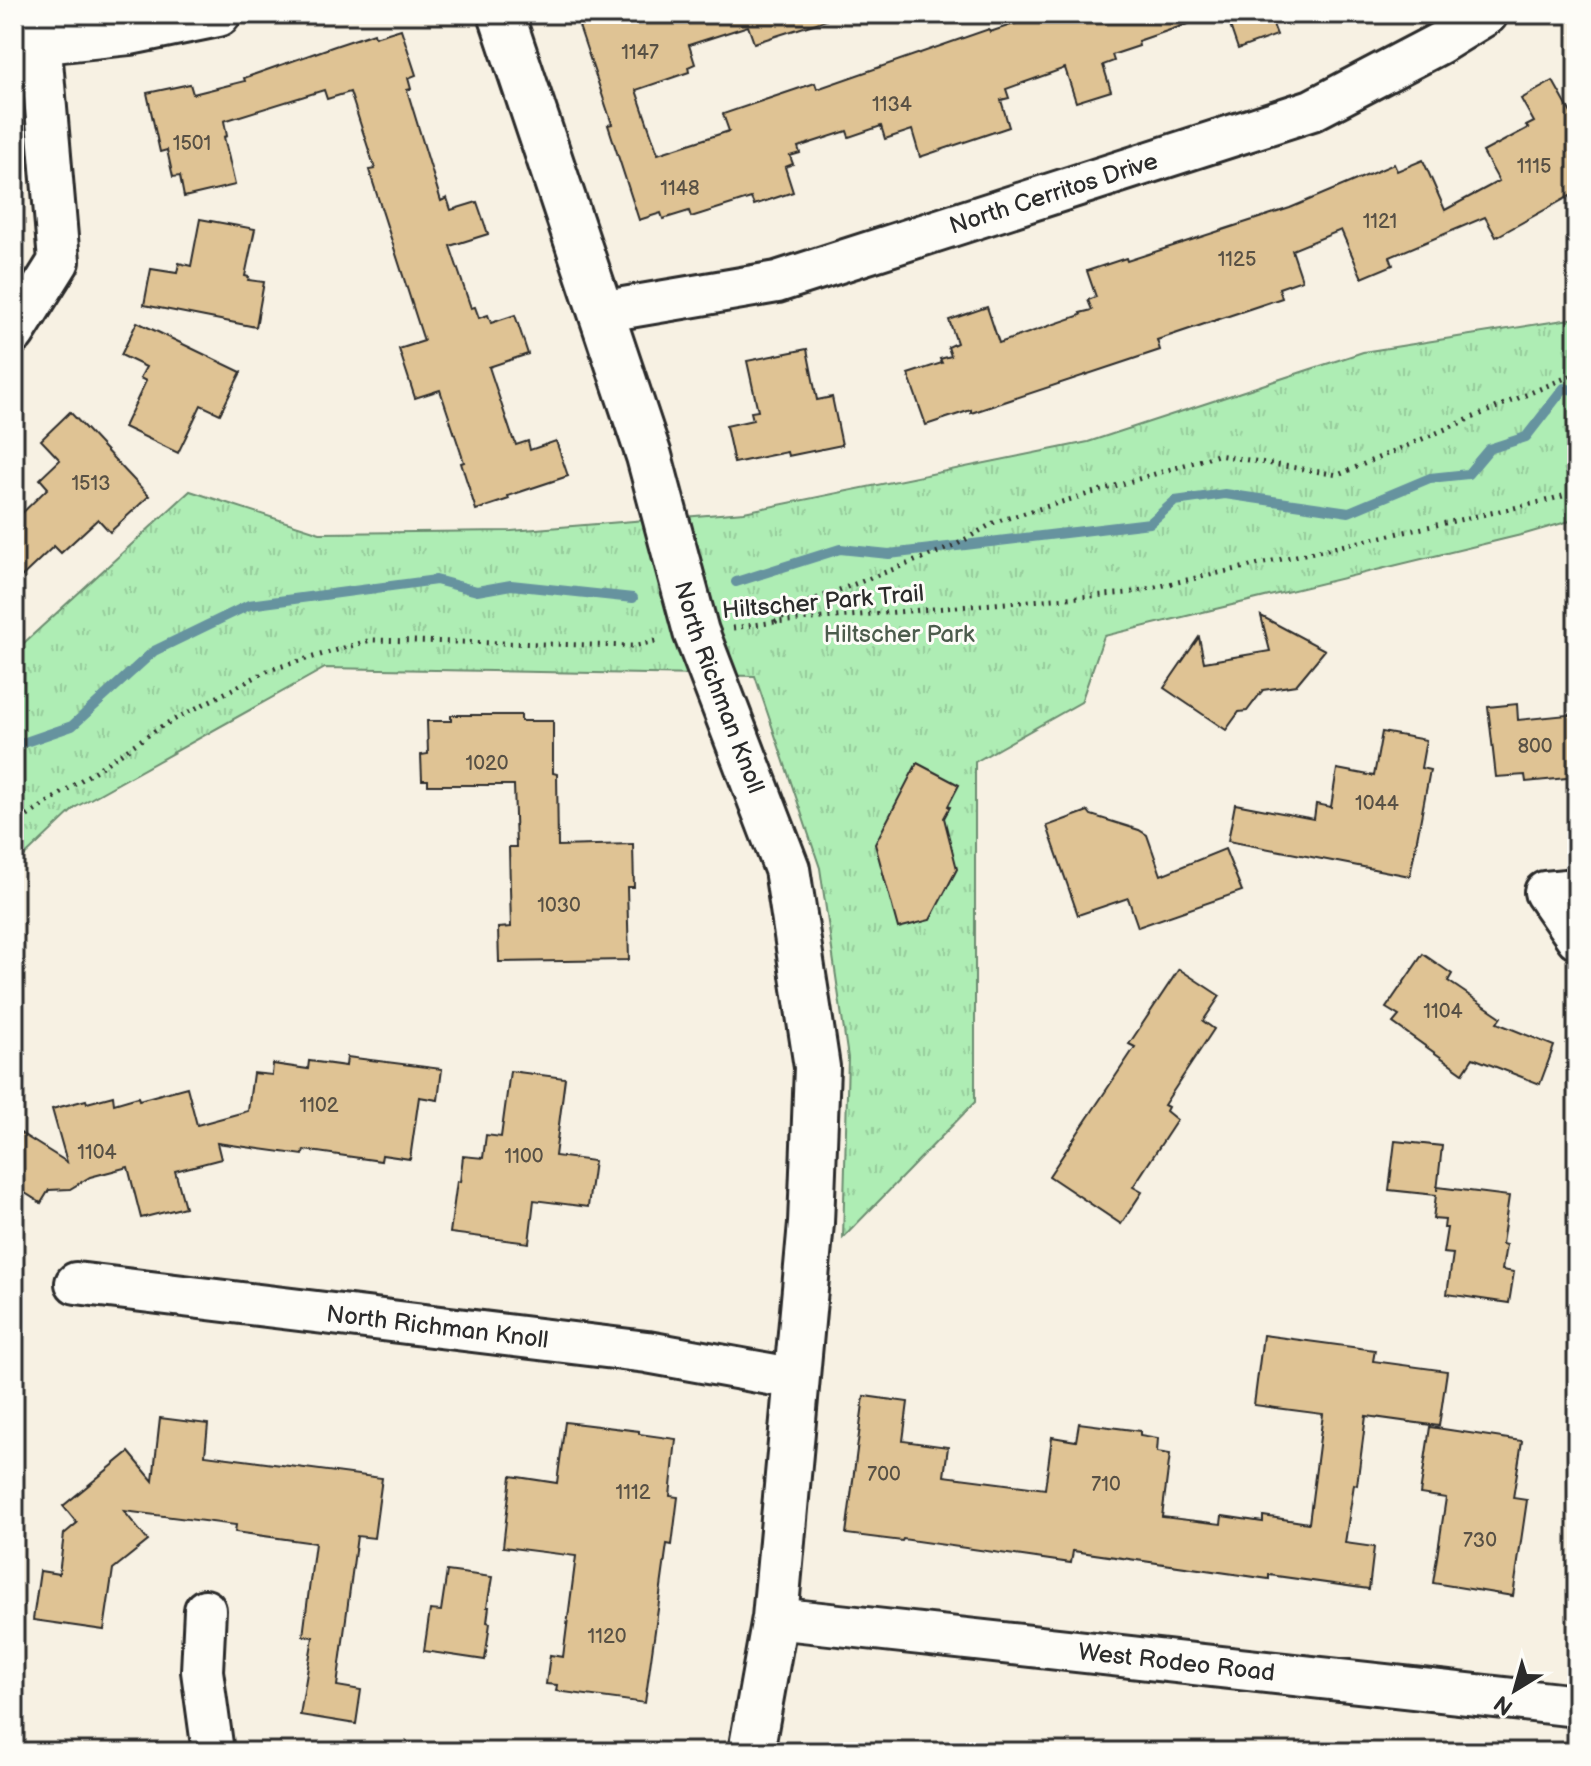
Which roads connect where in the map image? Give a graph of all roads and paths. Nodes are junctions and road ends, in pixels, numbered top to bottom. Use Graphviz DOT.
graph roads {
  1 [pos="218,14"];
  2 [pos="501,14"];
  3 [pos="1487,14"];
  4 [pos="31,34"];
  5 [pos="600,312"];
  6 [pos="14,333"];
  7 [pos="1577,373"];
  8 [pos="1577,492"];
  9 [pos="775,622"];
  10 [pos="696,632"];
  11 [pos="14,825"];
  12 [pos="1561,890"];
  13 [pos="1577,938"];
  14 [pos="76,1283"];
  15 [pos="797,1379"];
  16 [pos="205,1610"];
  17 [pos="775,1618"];
  18 [pos="1577,1706"];
  19 [pos="213,1752"];
  20 [pos="751,1752"];
  1 -- 4 [label="street"];
  2 -- 5 [label="street, North Richman Knoll"];
  3 -- 5 [label="street, North Cerritos Drive"];
  4 -- 6 [label="street"];
  5 -- 10 [label="street, North Richman Knoll"];
  7 -- 9 [label="path"];
  8 -- 9 [label="path, Hiltscher Park Trail"];
  9 -- 10 [label="path, Hiltscher Park Trail"];
  10 -- 11 [label="path, Hiltscher Park Trail"];
  10 -- 15 [label="street, North Richman Knoll"];
  12 -- 13 [label="street"];
  14 -- 15 [label="street, North Richman Knoll"];
  15 -- 17 [label="street, North Richman Knoll"];
  16 -- 19 [label="street"];
  17 -- 18 [label="street, West Rodeo Road"];
  17 -- 20 [label="street, North Richman Knoll"];
}
